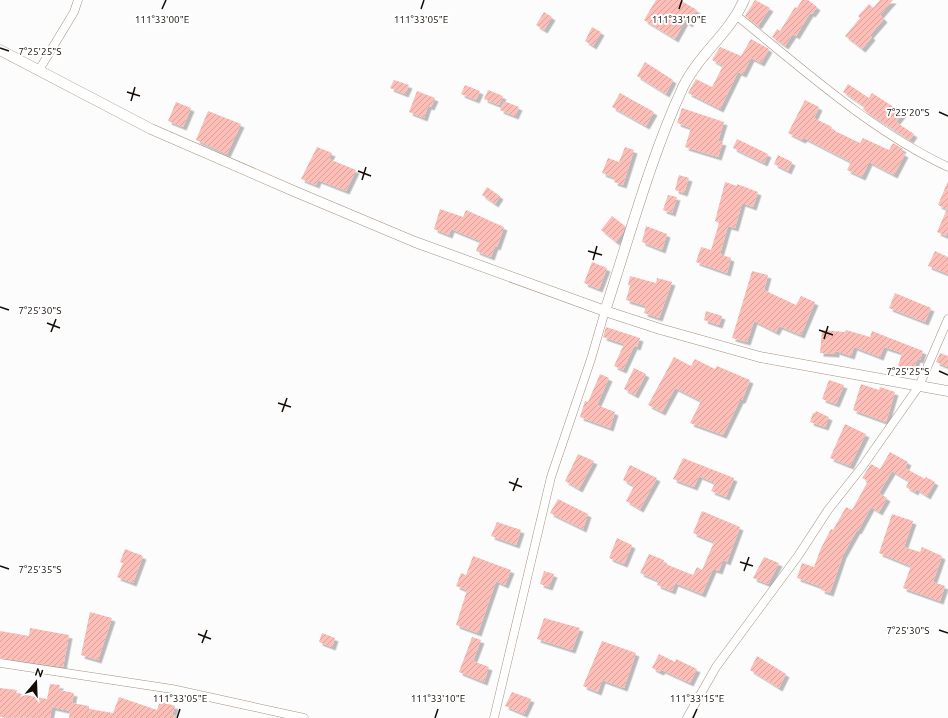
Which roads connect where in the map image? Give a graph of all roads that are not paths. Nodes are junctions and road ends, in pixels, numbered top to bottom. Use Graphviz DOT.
graph roads {
  1 [pos="78,0"];
  2 [pos="744,0"];
  3 [pos="738,16"];
  4 [pos="0,50"];
  5 [pos="39,70"];
  6 [pos="948,167"];
  7 [pos="605,311"];
  8 [pos="948,319"];
  9 [pos="920,386"];
  10 [pos="948,391"];
  11 [pos="0,663"];
  12 [pos="304,718"];
  13 [pos="494,718"];
  14 [pos="687,718"];
  1 -- 5 [label="street"];
  2 -- 3 [label="street"];
  3 -- 6 [label="street"];
  3 -- 7 [label="street"];
  4 -- 5 [label="street"];
  5 -- 7 [label="street"];
  7 -- 9 [label="street"];
  7 -- 13 [label="street"];
  8 -- 9 [label="street"];
  9 -- 10 [label="street"];
  9 -- 14 [label="street"];
  11 -- 12 [label="street"];
}
